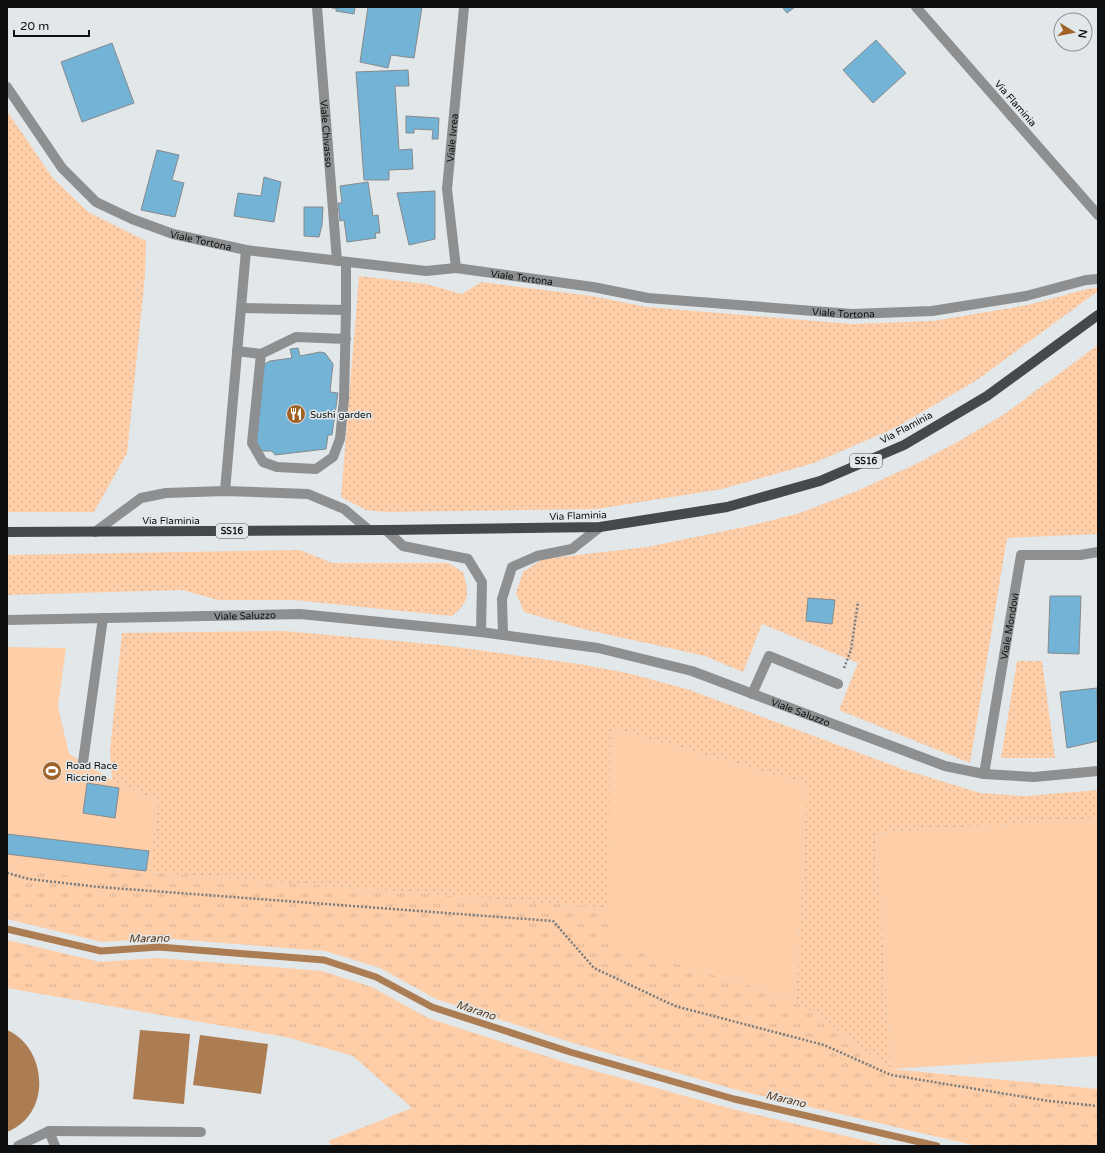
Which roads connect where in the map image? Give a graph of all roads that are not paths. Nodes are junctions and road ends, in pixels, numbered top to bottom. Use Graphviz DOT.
graph roads {
  1 [pos="317,7"];
  2 [pos="464,7"];
  3 [pos="916,7"];
  4 [pos="7,87"];
  5 [pos="1098,215"];
  6 [pos="246,250"];
  7 [pos="342,262"];
  8 [pos="456,268"];
  9 [pos="1098,279"];
  10 [pos="346,310"];
  11 [pos="238,313"];
  12 [pos="1098,315"];
  13 [pos="346,339"];
  14 [pos="261,354"];
  15 [pos="234,356"];
  16 [pos="233,399"];
  17 [pos="224,405"];
  18 [pos="225,491"];
  19 [pos="600,527"];
  20 [pos="369,530"];
  21 [pos="386,530"];
  22 [pos="7,532"];
  23 [pos="95,532"];
  24 [pos="1098,552"];
  25 [pos="103,618"];
  26 [pos="7,620"];
  27 [pos="481,632"];
  28 [pos="503,635"];
  29 [pos="838,684"];
  30 [pos="752,694"];
  31 [pos="83,762"];
  32 [pos="1098,771"];
  33 [pos="984,774"];
  34 [pos="49,1131"];
  35 [pos="201,1132"];
  36 [pos="18,1146"];
  37 [pos="55,1146"];
  1 -- 7 [label="street, Viale Chivasso"];
  2 -- 8 [label="street, Viale Ivrea"];
  3 -- 5 [label="street, Via Flaminia"];
  4 -- 6 [label="street, Viale Tortona"];
  6 -- 7 [label="street, Viale Tortona"];
  6 -- 11 [label="street"];
  7 -- 8 [label="street, Viale Tortona"];
  7 -- 10 [label="street, Viale Chivasso"];
  8 -- 9 [label="street, Viale Tortona"];
  10 -- 11 [label="street"];
  10 -- 13 [label="street, Viale Chivasso"];
  11 -- 15 [label="street"];
  12 -- 19 [label="main road, Via Flaminia / SS16"];
  13 -- 14 [label="street"];
  13 -- 14 [label="street, Viale Chivasso"];
  14 -- 15 [label="street"];
  15 -- 16 [label="street"];
  16 -- 17 [label="street"];
  16 -- 18 [label="street"];
  18 -- 20 [label="street"];
  18 -- 23 [label="street"];
  19 -- 21 [label="main road, Via Flaminia / SS16"];
  19 -- 28 [label="street"];
  20 -- 21 [label="main road, Via Flaminia / SS16"];
  20 -- 23 [label="main road, Via Flaminia / SS16"];
  21 -- 27 [label="street"];
  22 -- 23 [label="main road, Via Flaminia / SS16"];
  24 -- 33 [label="street, Viale Mondovì"];
  25 -- 26 [label="street, Viale Saluzzo"];
  25 -- 27 [label="street, Viale Saluzzo"];
  25 -- 31 [label="street"];
  27 -- 28 [label="street, Viale Saluzzo"];
  28 -- 30 [label="street, Viale Saluzzo"];
  29 -- 30 [label="street"];
  30 -- 33 [label="street, Viale Saluzzo"];
  32 -- 33 [label="street, Viale Saluzzo"];
  34 -- 35 [label="street"];
  34 -- 36 [label="street"];
  34 -- 37 [label="street"];
}
